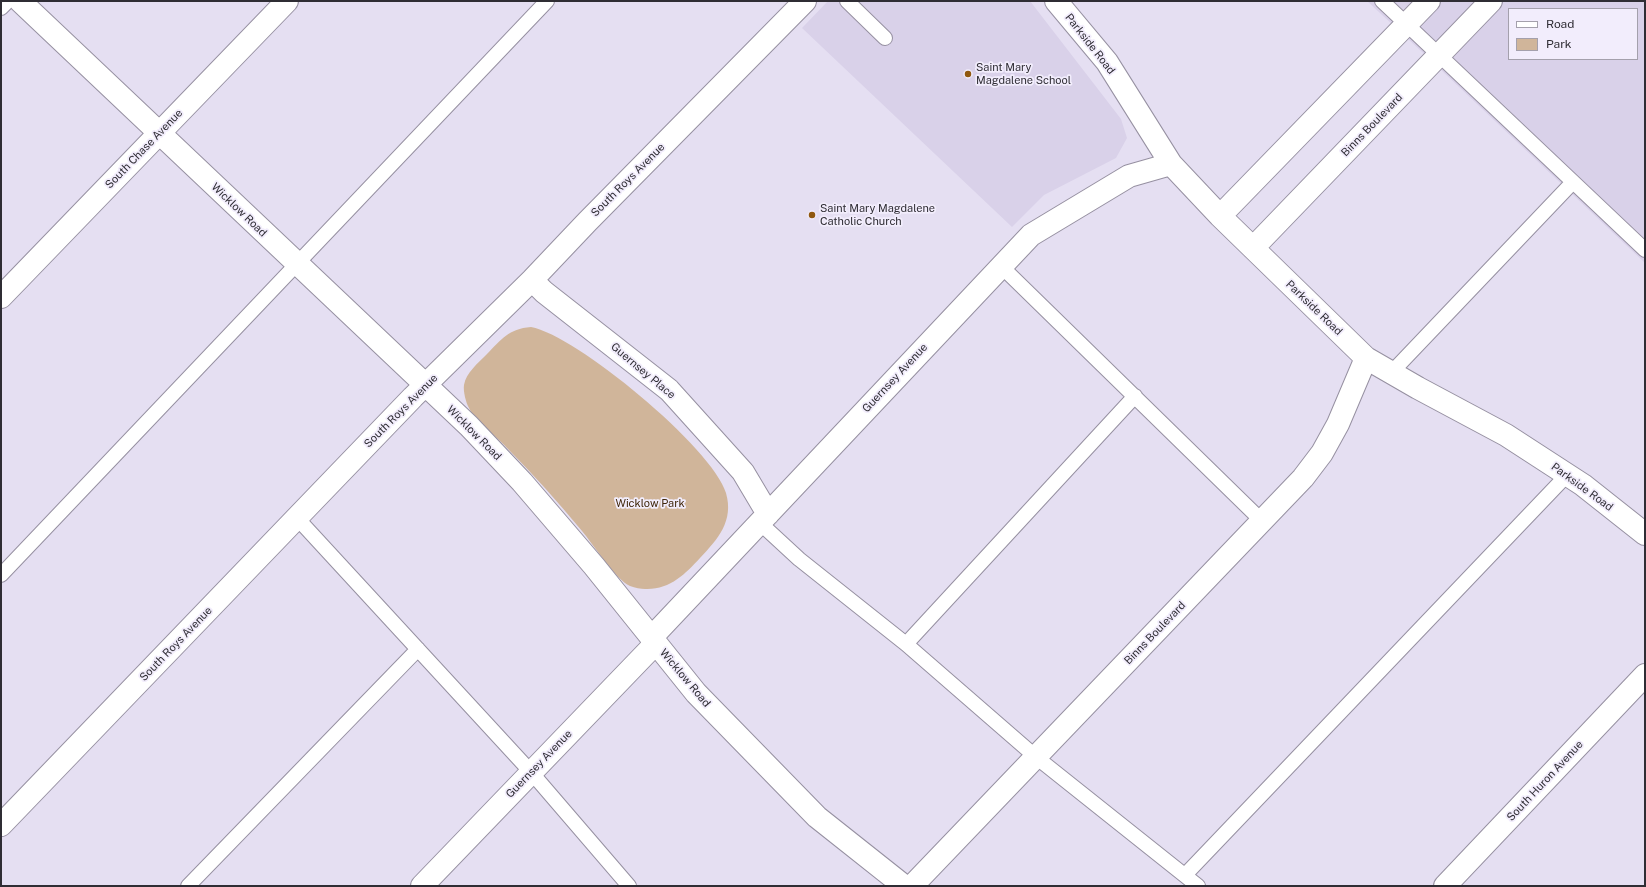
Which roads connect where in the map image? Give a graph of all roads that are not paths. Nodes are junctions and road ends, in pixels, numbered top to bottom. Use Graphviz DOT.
graph roads {
  1 [pos="8,1"];
  2 [pos="20,1"];
  3 [pos="287,1"];
  4 [pos="547,1"];
  5 [pos="805,1"];
  6 [pos="847,1"];
  7 [pos="1056,1"];
  8 [pos="1382,1"];
  9 [pos="1429,1"];
  10 [pos="1491,1"];
  11 [pos="1,8"];
  12 [pos="1407,24"];
  13 [pos="884,38"];
  14 [pos="1440,55"];
  15 [pos="159,133"];
  16 [pos="1171,164"];
  17 [pos="1573,182"];
  18 [pos="1220,216"];
  19 [pos="1253,248"];
  20 [pos="1645,250"];
  21 [pos="297,264"];
  22 [pos="1001,266"];
  23 [pos="532,280"];
  24 [pos="1,297"];
  25 [pos="1366,358"];
  26 [pos="1392,373"];
  27 [pos="425,385"];
  28 [pos="1135,396"];
  29 [pos="1567,475"];
  30 [pos="297,518"];
  31 [pos="764,519"];
  32 [pos="1262,521"];
  33 [pos="1645,534"];
  34 [pos="1,575"];
  35 [pos="654,640"];
  36 [pos="906,644"];
  37 [pos="418,649"];
  38 [pos="1645,675"];
  39 [pos="1036,757"];
  40 [pos="531,772"];
  41 [pos="1,825"];
  42 [pos="1185,875"];
  43 [pos="188,886"];
  44 [pos="422,886"];
  45 [pos="629,886"];
  46 [pos="904,886"];
  47 [pos="912,886"];
  48 [pos="1198,886"];
  49 [pos="1445,886"];
  1 -- 11 [label="lane"];
  2 -- 15 [label="street, Wicklow Road"];
  3 -- 15 [label="street, South Chase Avenue"];
  4 -- 21 [label="lane"];
  5 -- 23 [label="street, South Roys Avenue"];
  6 -- 13 [label="lane"];
  7 -- 16 [label="street, Parkside Road"];
  8 -- 12 [label="lane"];
  9 -- 12 [label="street"];
  10 -- 14 [label="street, Binns Boulevard"];
  12 -- 14 [label="lane"];
  12 -- 18 [label="street"];
  14 -- 17 [label="lane"];
  14 -- 19 [label="street, Binns Boulevard"];
  15 -- 21 [label="street, Wicklow Road"];
  15 -- 24 [label="street, South Chase Avenue"];
  16 -- 18 [label="street, Parkside Road"];
  16 -- 22 [label="street, Guernsey Avenue"];
  17 -- 20 [label="lane"];
  17 -- 26 [label="lane"];
  18 -- 19 [label="street, Parkside Road"];
  19 -- 25 [label="street, Parkside Road"];
  21 -- 27 [label="street, Wicklow Road"];
  21 -- 34 [label="lane"];
  22 -- 28 [label="lane"];
  22 -- 31 [label="street, Guernsey Avenue"];
  23 -- 27 [label="street, South Roys Avenue"];
  23 -- 31 [label="street, Guernsey Place"];
  25 -- 26 [label="street, Parkside Road"];
  25 -- 32 [label="street, Binns Boulevard"];
  26 -- 29 [label="street, Parkside Road"];
  27 -- 30 [label="street, South Roys Avenue"];
  27 -- 35 [label="street, Wicklow Road"];
  28 -- 32 [label="lane"];
  28 -- 36 [label="lane"];
  29 -- 33 [label="street, Parkside Road"];
  29 -- 42 [label="lane"];
  30 -- 37 [label="lane"];
  30 -- 41 [label="street, South Roys Avenue"];
  31 -- 35 [label="street, Guernsey Avenue"];
  31 -- 36 [label="lane"];
  32 -- 39 [label="street, Binns Boulevard"];
  35 -- 40 [label="street, Guernsey Avenue"];
  35 -- 46 [label="street, Wicklow Road"];
  36 -- 39 [label="lane"];
  37 -- 40 [label="lane"];
  37 -- 43 [label="lane"];
  38 -- 49 [label="street, South Huron Avenue"];
  39 -- 42 [label="lane"];
  39 -- 47 [label="street, Binns Boulevard"];
  40 -- 44 [label="street, Guernsey Avenue"];
  40 -- 45 [label="lane"];
  42 -- 48 [label="lane"];
}
